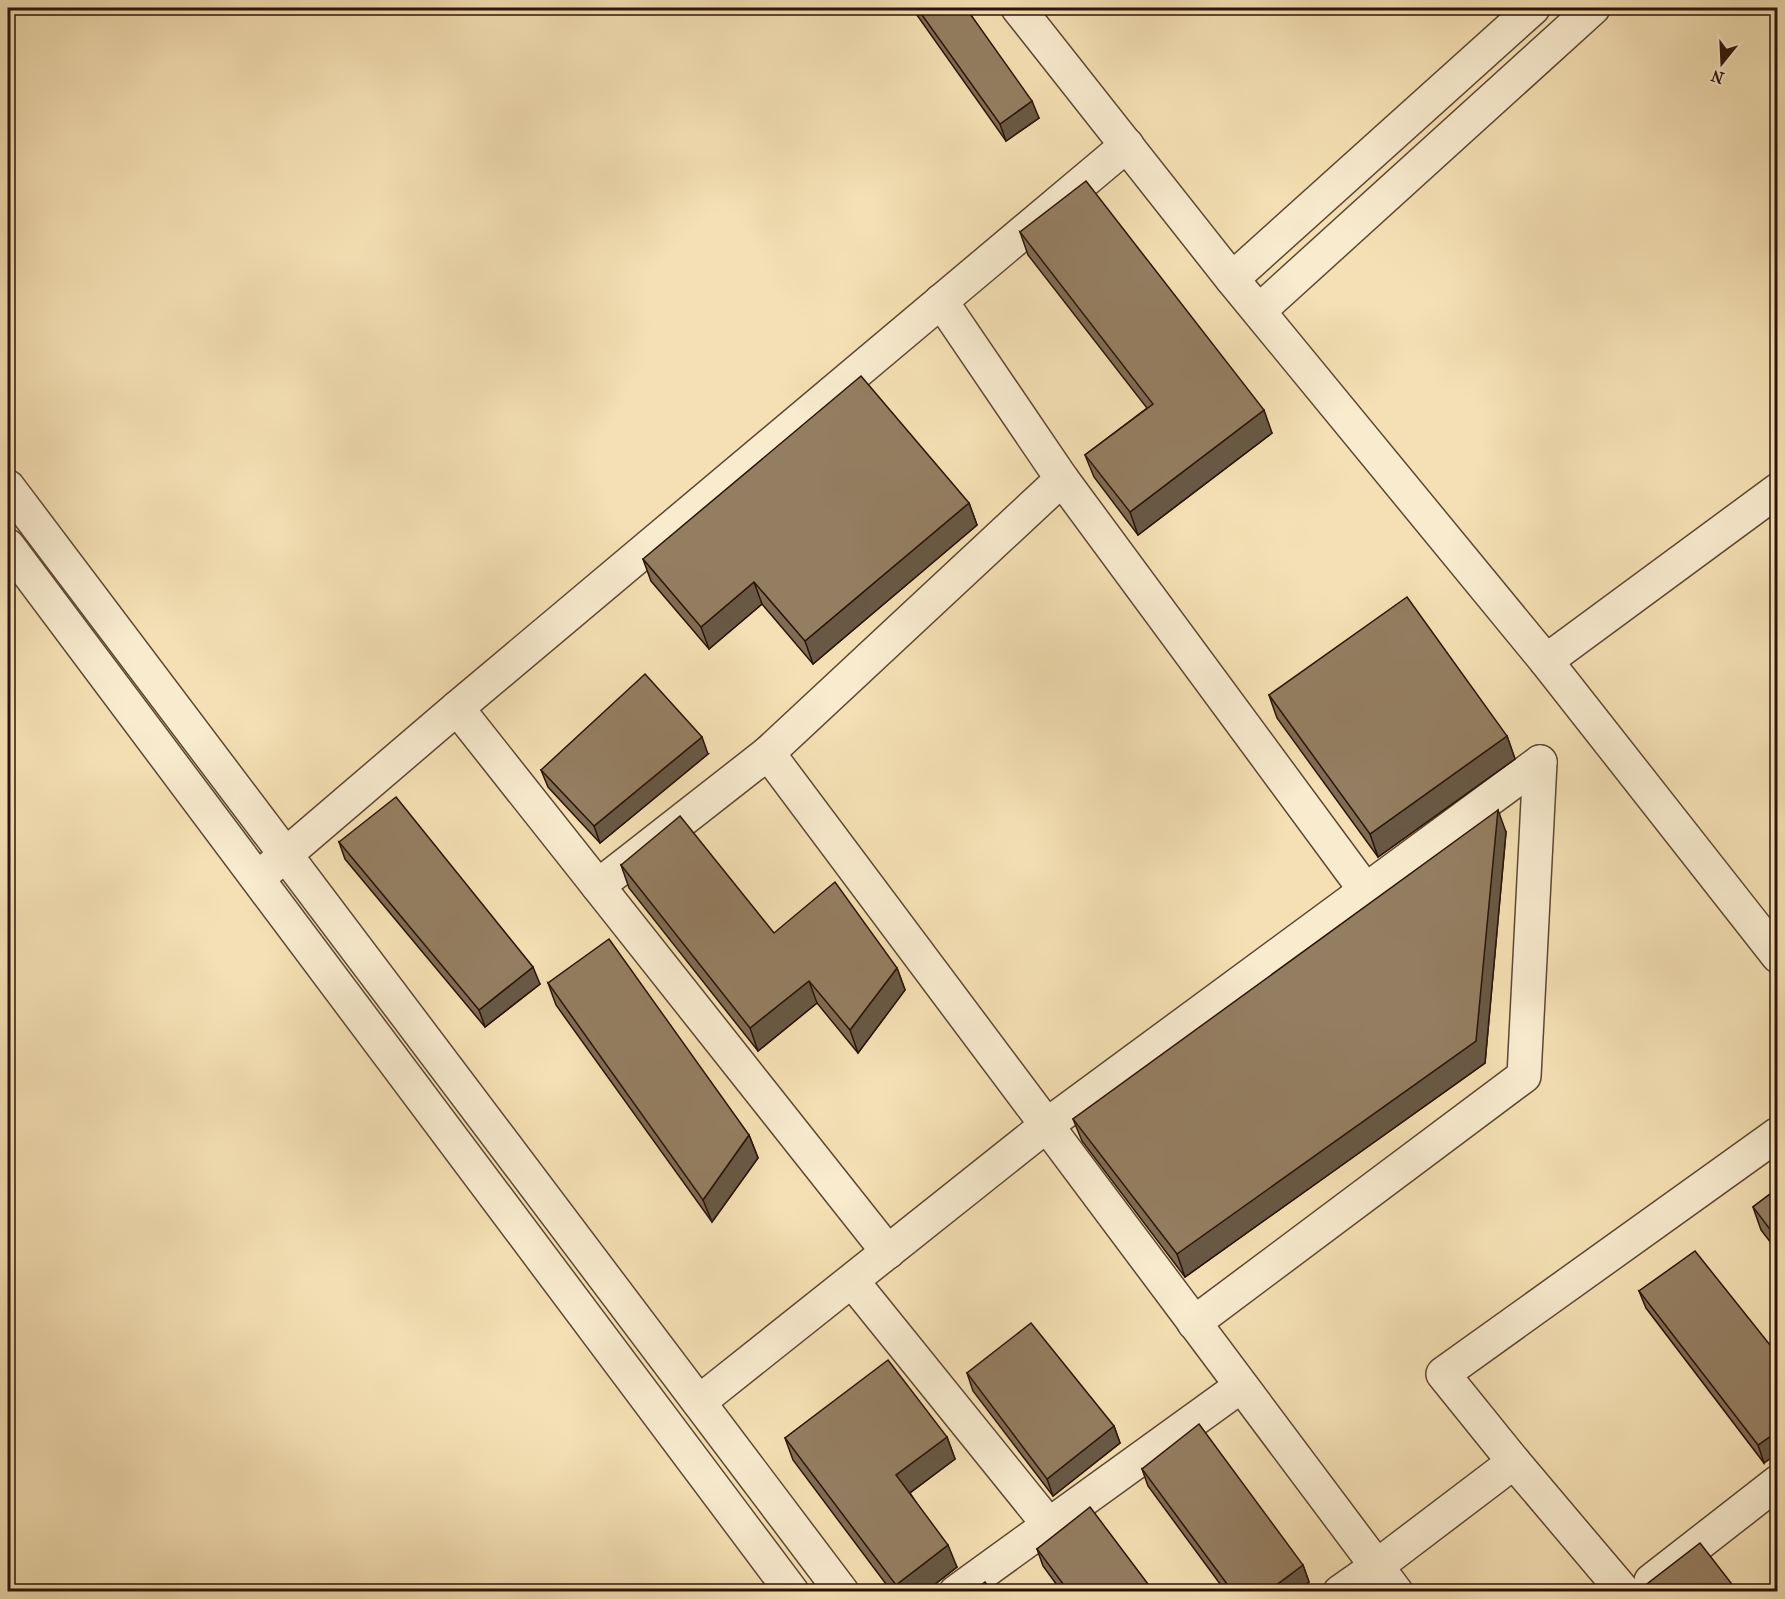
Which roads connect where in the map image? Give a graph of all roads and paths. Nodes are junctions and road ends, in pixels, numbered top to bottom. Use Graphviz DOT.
graph roads {
  1 [pos="1018,8"];
  2 [pos="1533,8"];
  3 [pos="1593,8"];
  4 [pos="1127,145"];
  5 [pos="1232,279"];
  6 [pos="941,301"];
  7 [pos="1259,311"];
  8 [pos="1062,479"];
  9 [pos="8,487"];
  10 [pos="1778,490"];
  11 [pos="8,546"];
  12 [pos="1546,661"];
  13 [pos="458,708"];
  14 [pos="768,753"];
  15 [pos="285,854"];
  16 [pos="258,880"];
  17 [pos="598,886"];
  18 [pos="1366,891"];
  19 [pos="1778,956"];
  20 [pos="1047,1125"];
  21 [pos="1778,1134"];
  22 [pos="888,1252"];
  23 [pos="852,1281"];
  24 [pos="1194,1323"];
  25 [pos="1241,1386"];
  26 [pos="699,1402"];
  27 [pos="1514,1462"];
  28 [pos="1778,1482"];
  29 [pos="1048,1525"];
  30 [pos="1377,1566"];
  31 [pos="792,1592"];
  32 [pos="842,1592"];
  33 [pos="956,1592"];
  34 [pos="1340,1592"];
  35 [pos="1396,1592"];
  36 [pos="1624,1592"];
  37 [pos="1638,1592"];
  1 -- 4 [label="street"];
  2 -- 5 [label="street"];
  3 -- 7 [label="street"];
  4 -- 5 [label="street"];
  4 -- 6 [label="street"];
  5 -- 7 [label="street"];
  6 -- 8 [label="street"];
  6 -- 13 [label="street"];
  7 -- 12 [label="street"];
  8 -- 14 [label="street"];
  8 -- 18 [label="street"];
  9 -- 15 [label="street"];
  10 -- 12 [label="street"];
  11 -- 16 [label="street"];
  12 -- 19 [label="street"];
  13 -- 15 [label="street"];
  13 -- 17 [label="street"];
  14 -- 17 [label="street"];
  14 -- 20 [label="street"];
  15 -- 16 [label="street"];
  15 -- 26 [label="street"];
  16 -- 31 [label="street"];
  17 -- 22 [label="street"];
  18 -- 20 [label="street"];
  18 -- 24 [label="street"];
  20 -- 22 [label="street"];
  20 -- 24 [label="street"];
  21 -- 27 [label="street"];
  22 -- 23 [label="street"];
  23 -- 26 [label="street"];
  23 -- 29 [label="street"];
  24 -- 25 [label="street"];
  25 -- 29 [label="street"];
  25 -- 30 [label="street"];
  26 -- 32 [label="street"];
  27 -- 30 [label="street"];
  27 -- 36 [label="street"];
  28 -- 37 [label="street"];
  29 -- 33 [label="street"];
  30 -- 34 [label="street"];
  30 -- 35 [label="street"];
}
